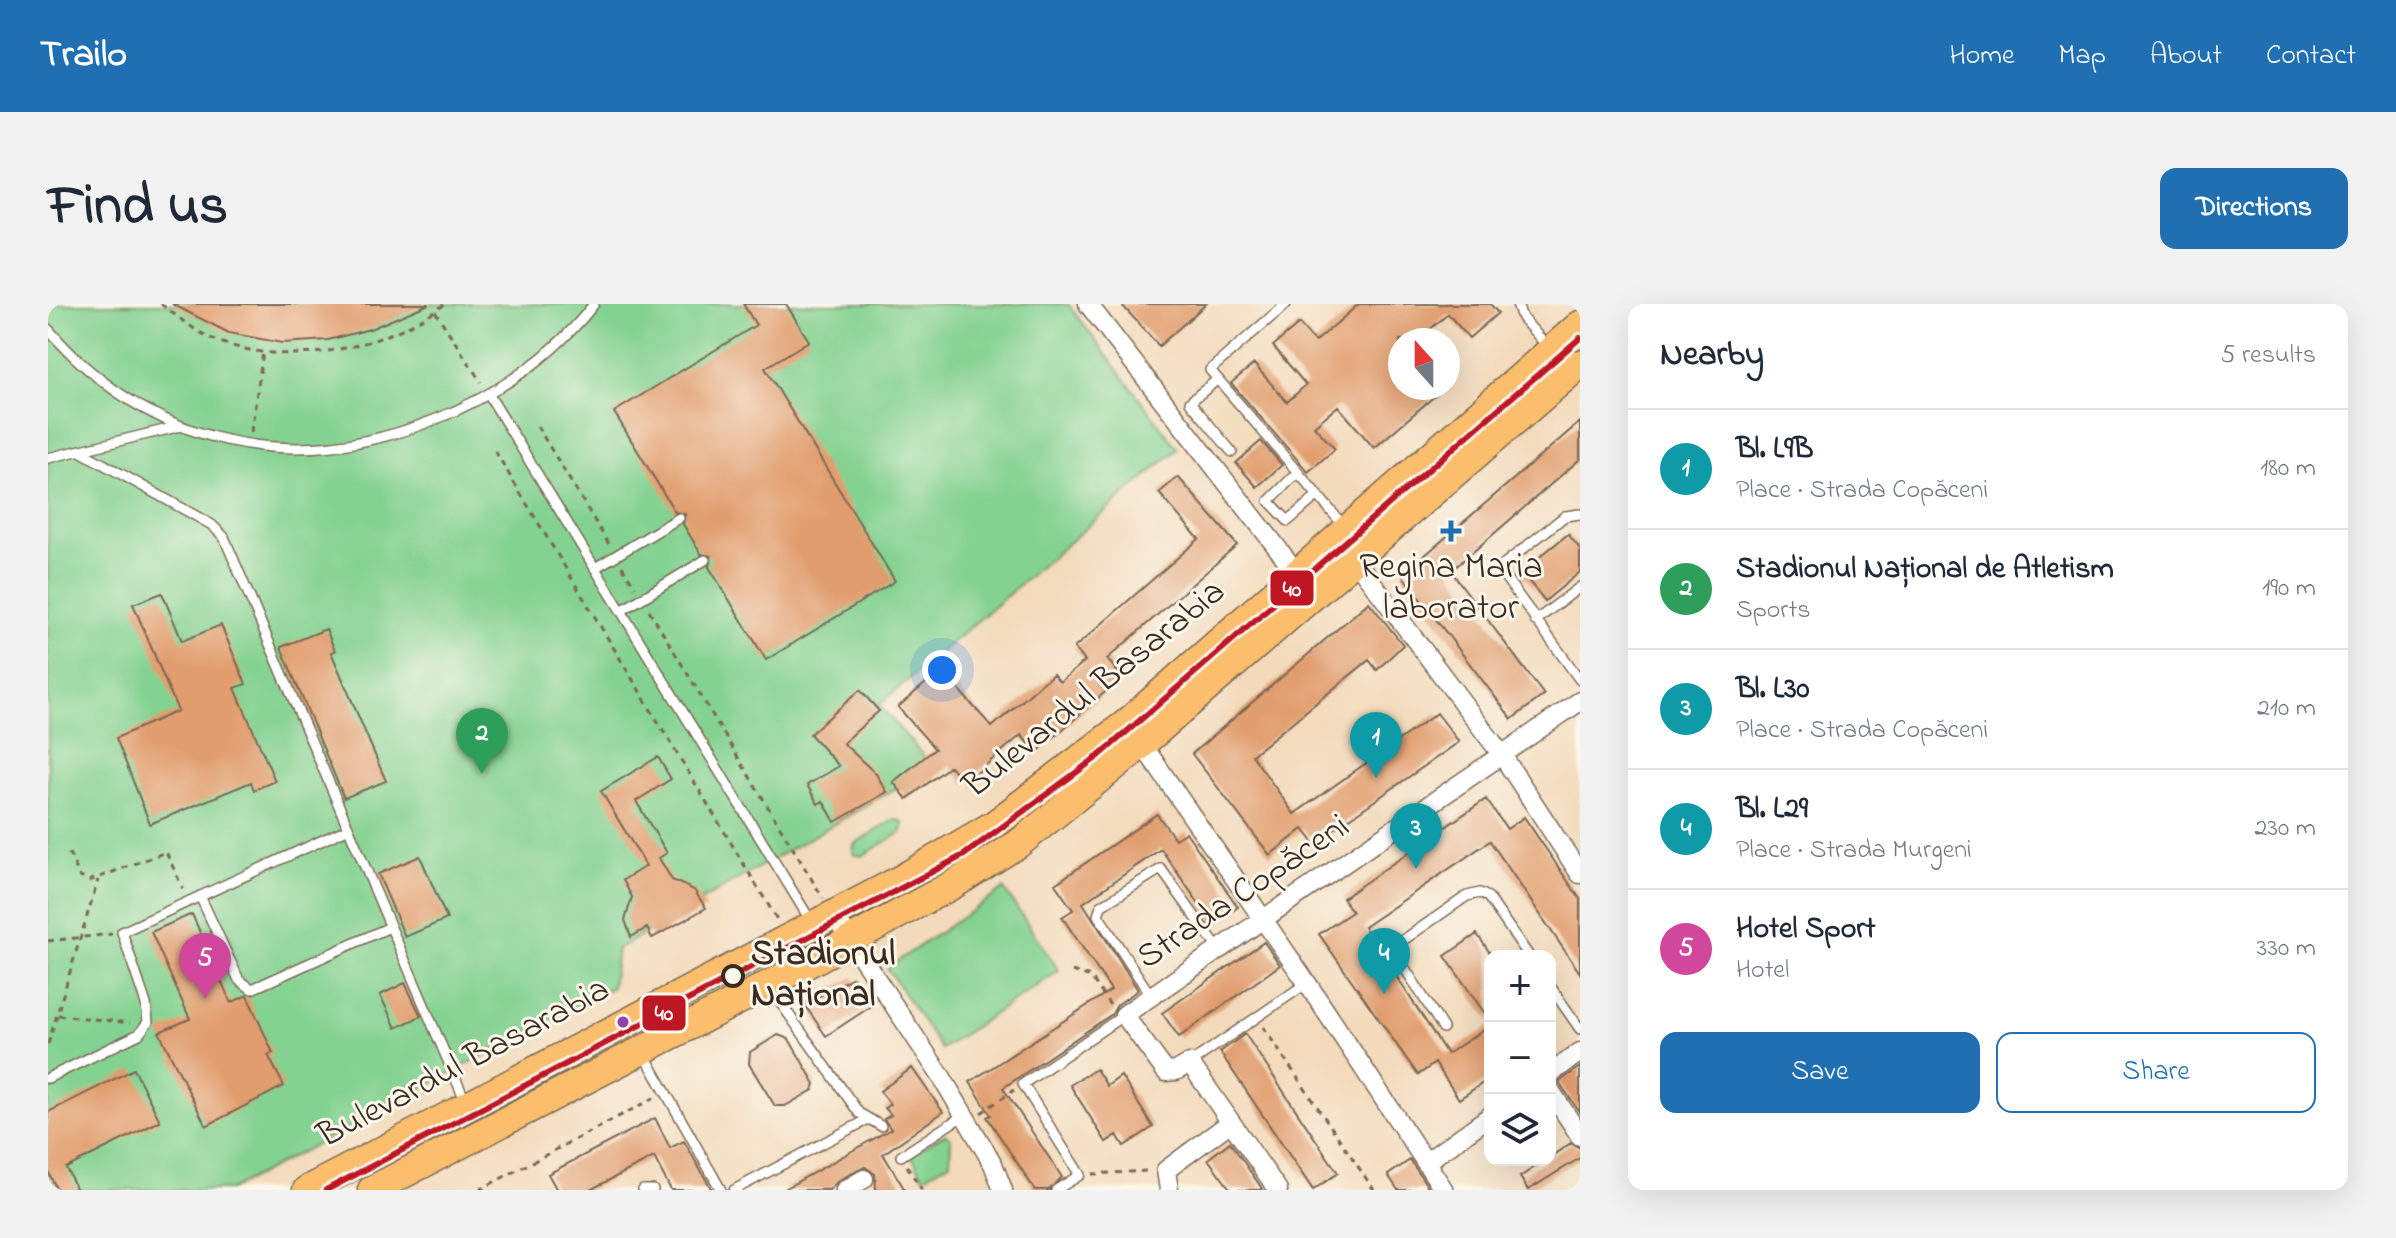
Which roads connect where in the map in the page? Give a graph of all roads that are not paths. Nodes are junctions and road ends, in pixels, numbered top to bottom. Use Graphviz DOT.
graph roads {
  1 [pos="594,304"];
  2 [pos="1088,304"];
  3 [pos="1286,304"];
  4 [pos="1517,304"];
  5 [pos="1580,325"];
  6 [pos="48,329"];
  7 [pos="1551,351"];
  8 [pos="1580,364"];
  9 [pos="1218,379"];
  10 [pos="489,395"];
  11 [pos="181,426"];
  12 [pos="80,451"];
  13 [pos="1232,452"];
  14 [pos="48,458"];
  15 [pos="1298,472"];
  16 [pos="1318,495"];
  17 [pos="1579,517"];
  18 [pos="679,518"];
  19 [pos="1346,529"];
  20 [pos="705,560"];
  21 [pos="1355,560"];
  22 [pos="595,568"];
  23 [pos="1296,572"];
  24 [pos="1580,587"];
  25 [pos="621,611"];
  26 [pos="1535,621"];
  27 [pos="1580,680"];
  28 [pos="1580,701"];
  29 [pos="1142,744"];
  30 [pos="1502,755"];
  31 [pos="347,829"];
  32 [pos="1580,874"];
  33 [pos="200,896"];
  34 [pos="1263,919"];
  35 [pos="390,927"];
  36 [pos="827,931"];
  37 [pos="1219,950"];
  38 [pos="1525,950"];
  39 [pos="1307,983"];
  40 [pos="768,985"];
  41 [pos="1556,995"];
  42 [pos="1151,996"];
  43 [pos="1124,1015"];
  44 [pos="1443,1028"];
  45 [pos="1580,1029"];
  46 [pos="642,1051"];
  47 [pos="1580,1052"];
  48 [pos="1190,1063"];
  49 [pos="1556,1070"];
  50 [pos="48,1078"];
  51 [pos="1553,1094"];
  52 [pos="468,1106"];
  53 [pos="966,1118"];
  54 [pos="867,1120"];
  55 [pos="1484,1120"];
  56 [pos="1231,1122"];
  57 [pos="881,1126"];
  58 [pos="1580,1136"];
  59 [pos="901,1156"];
  60 [pos="1426,1162"];
  61 [pos="864,1179"];
  62 [pos="307,1190"];
  63 [pos="372,1190"];
  64 [pos="643,1190"];
  65 [pos="653,1190"];
  66 [pos="721,1190"];
  67 [pos="734,1190"];
  68 [pos="845,1190"];
  69 [pos="1003,1190"];
  70 [pos="1056,1190"];
  71 [pos="1169,1190"];
  72 [pos="1278,1190"];
  73 [pos="1444,1190"];
  1 -- 10 [label="lane"];
  2 -- 23 [label="street"];
  3 -- 9 [label="lane"];
  4 -- 7 [label="lane"];
  5 -- 7 [label="main road, Bulevardul Basarabia"];
  6 -- 11 [label="lane"];
  7 -- 19 [label="main road, Bulevardul Basarabia"];
  8 -- 21 [label="main road, Bulevardul Basarabia"];
  9 -- 13 [label="lane"];
  9 -- 15 [label="lane"];
  10 -- 11 [label="lane"];
  10 -- 22 [label="lane"];
  11 -- 12 [label="lane"];
  12 -- 14 [label="lane"];
  12 -- 31 [label="lane"];
  15 -- 16 [label="lane"];
  15 -- 16 [label="lane"];
  16 -- 19 [label="lane"];
  17 -- 26 [label="lane"];
  18 -- 22 [label="lane"];
  19 -- 23 [label="main road, Bulevardul Basarabia"];
  20 -- 25 [label="lane"];
  21 -- 29 [label="main road, Bulevardul Basarabia"];
  21 -- 30 [label="street"];
  22 -- 25 [label="lane"];
  23 -- 36 [label="main road, Bulevardul Basarabia"];
  24 -- 26 [label="lane"];
  25 -- 36 [label="lane"];
  26 -- 27 [label="lane"];
  28 -- 30 [label="street, Strada Copăceni"];
  29 -- 34 [label="street"];
  29 -- 36 [label="main road, Bulevardul Basarabia"];
  30 -- 32 [label="street"];
  30 -- 34 [label="street, Strada Copăceni"];
  31 -- 33 [label="lane"];
  31 -- 35 [label="lane"];
  33 -- 35 [label="lane"];
  33 -- 50 [label="lane"];
  34 -- 37 [label="street, Strada Copăceni"];
  34 -- 39 [label="street"];
  35 -- 52 [label="lane"];
  36 -- 40 [label="main road, Bulevardul Basarabia"];
  36 -- 52 [label="main road, Bulevardul Basarabia"];
  36 -- 53 [label="street"];
  37 -- 42 [label="street, Strada Copăceni"];
  37 -- 42 [label="lane"];
  38 -- 44 [label="lane"];
  39 -- 48 [label="lane"];
  39 -- 60 [label="street"];
  40 -- 46 [label="main road, Bulevardul Basarabia"];
  40 -- 54 [label="lane"];
  41 -- 45 [label="lane"];
  42 -- 43 [label="street, Strada Copăceni"];
  43 -- 48 [label="street, Strada Copăceni"];
  43 -- 70 [label="lane"];
  46 -- 63 [label="main road, Bulevardul Basarabia"];
  46 -- 66 [label="lane"];
  47 -- 49 [label="street"];
  48 -- 56 [label="street"];
  51 -- 58 [label="street"];
  52 -- 62 [label="main road, Bulevardul Basarabia"];
  53 -- 59 [label="lane"];
  53 -- 69 [label="street"];
  54 -- 57 [label="lane"];
  54 -- 67 [label="lane"];
  55 -- 60 [label="street"];
  56 -- 71 [label="street"];
  56 -- 72 [label="street"];
  60 -- 73 [label="street"];
  61 -- 68 [label="street"];
  64 -- 65 [label="lane"];
}
